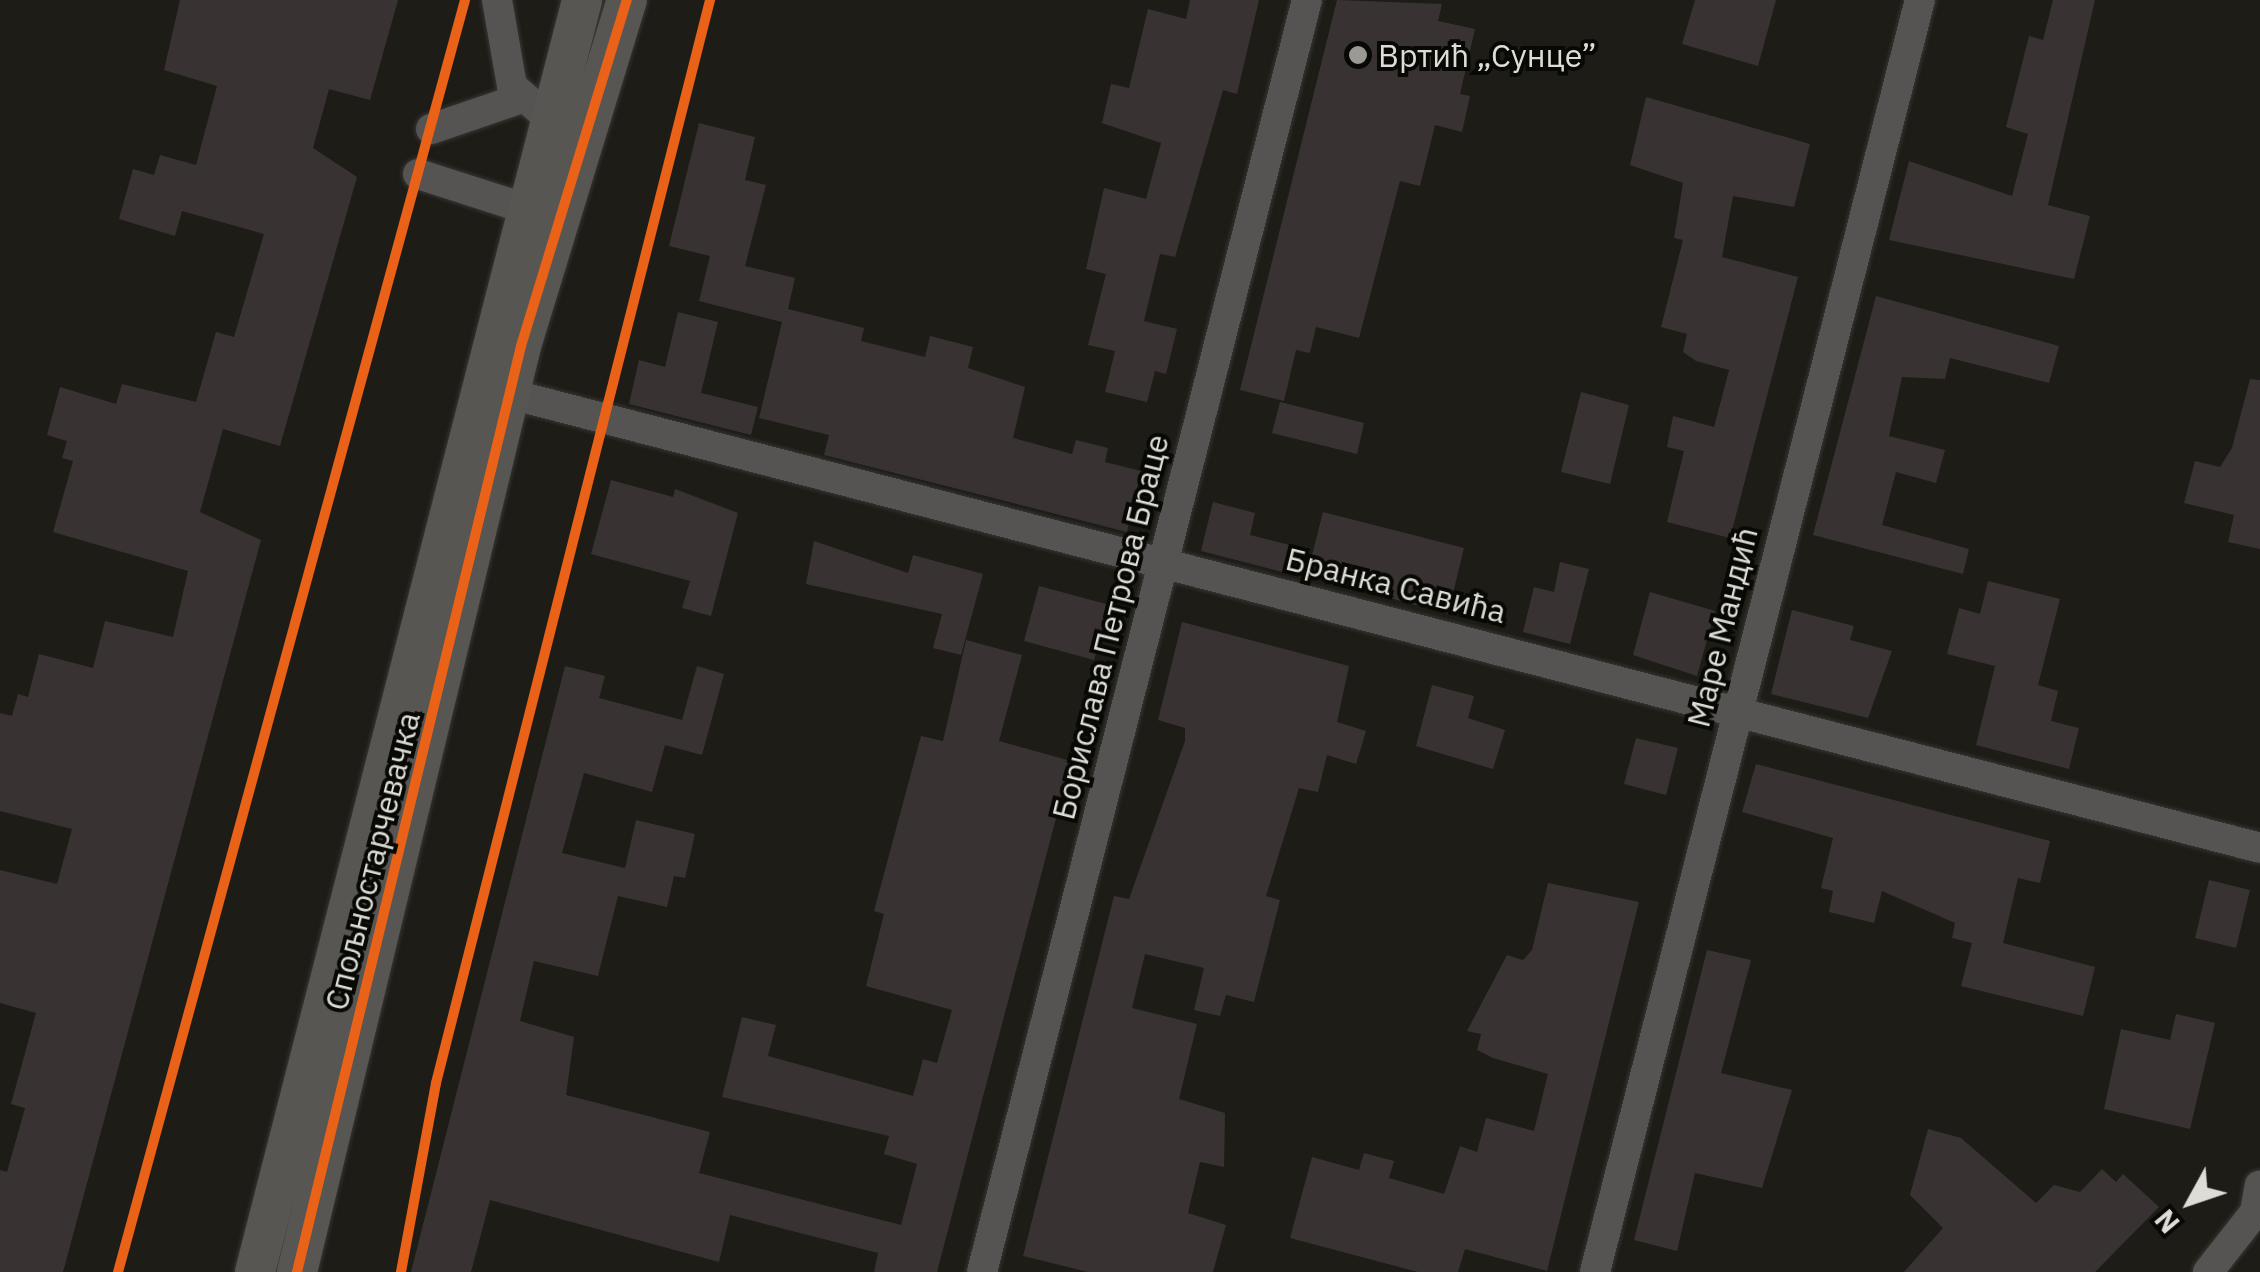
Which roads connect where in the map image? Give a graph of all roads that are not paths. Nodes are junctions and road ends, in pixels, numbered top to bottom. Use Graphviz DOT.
graph roads {
  1 [pos="497,0"];
  2 [pos="582,0"];
  3 [pos="627,0"];
  4 [pos="1307,0"];
  5 [pos="1920,0"];
  6 [pos="535,110"];
  7 [pos="430,129"];
  8 [pos="418,174"];
  9 [pos="528,209"];
  10 [pos="514,394"];
  11 [pos="1162,563"];
  12 [pos="1737,707"];
  13 [pos="2260,848"];
  14 [pos="2258,1198"];
  15 [pos="255,1272"];
  16 [pos="298,1272"];
  17 [pos="982,1272"];
  18 [pos="1595,1272"];
  19 [pos="2208,1272"];
  1 -- 6 [label="street"];
  2 -- 6 [label="street, Спољностарчевачка"];
  3 -- 10 [label="street, Спољностарчевачка"];
  4 -- 11 [label="street, Борислава Петрова Браце"];
  5 -- 12 [label="street, Маре Мандић"];
  6 -- 7 [label="street"];
  6 -- 9 [label="street, Спољностарчевачка"];
  8 -- 9 [label="street"];
  9 -- 15 [label="street, Спољностарчевачка"];
  10 -- 11 [label="street, Бранка Савића"];
  10 -- 16 [label="street, Спољностарчевачка"];
  11 -- 12 [label="street, Бранка Савића"];
  11 -- 17 [label="street, Борислава Петрова Браце"];
  12 -- 13 [label="street, Бранка Савића"];
  12 -- 18 [label="street, Маре Мандић"];
  14 -- 19 [label="street"];
}
